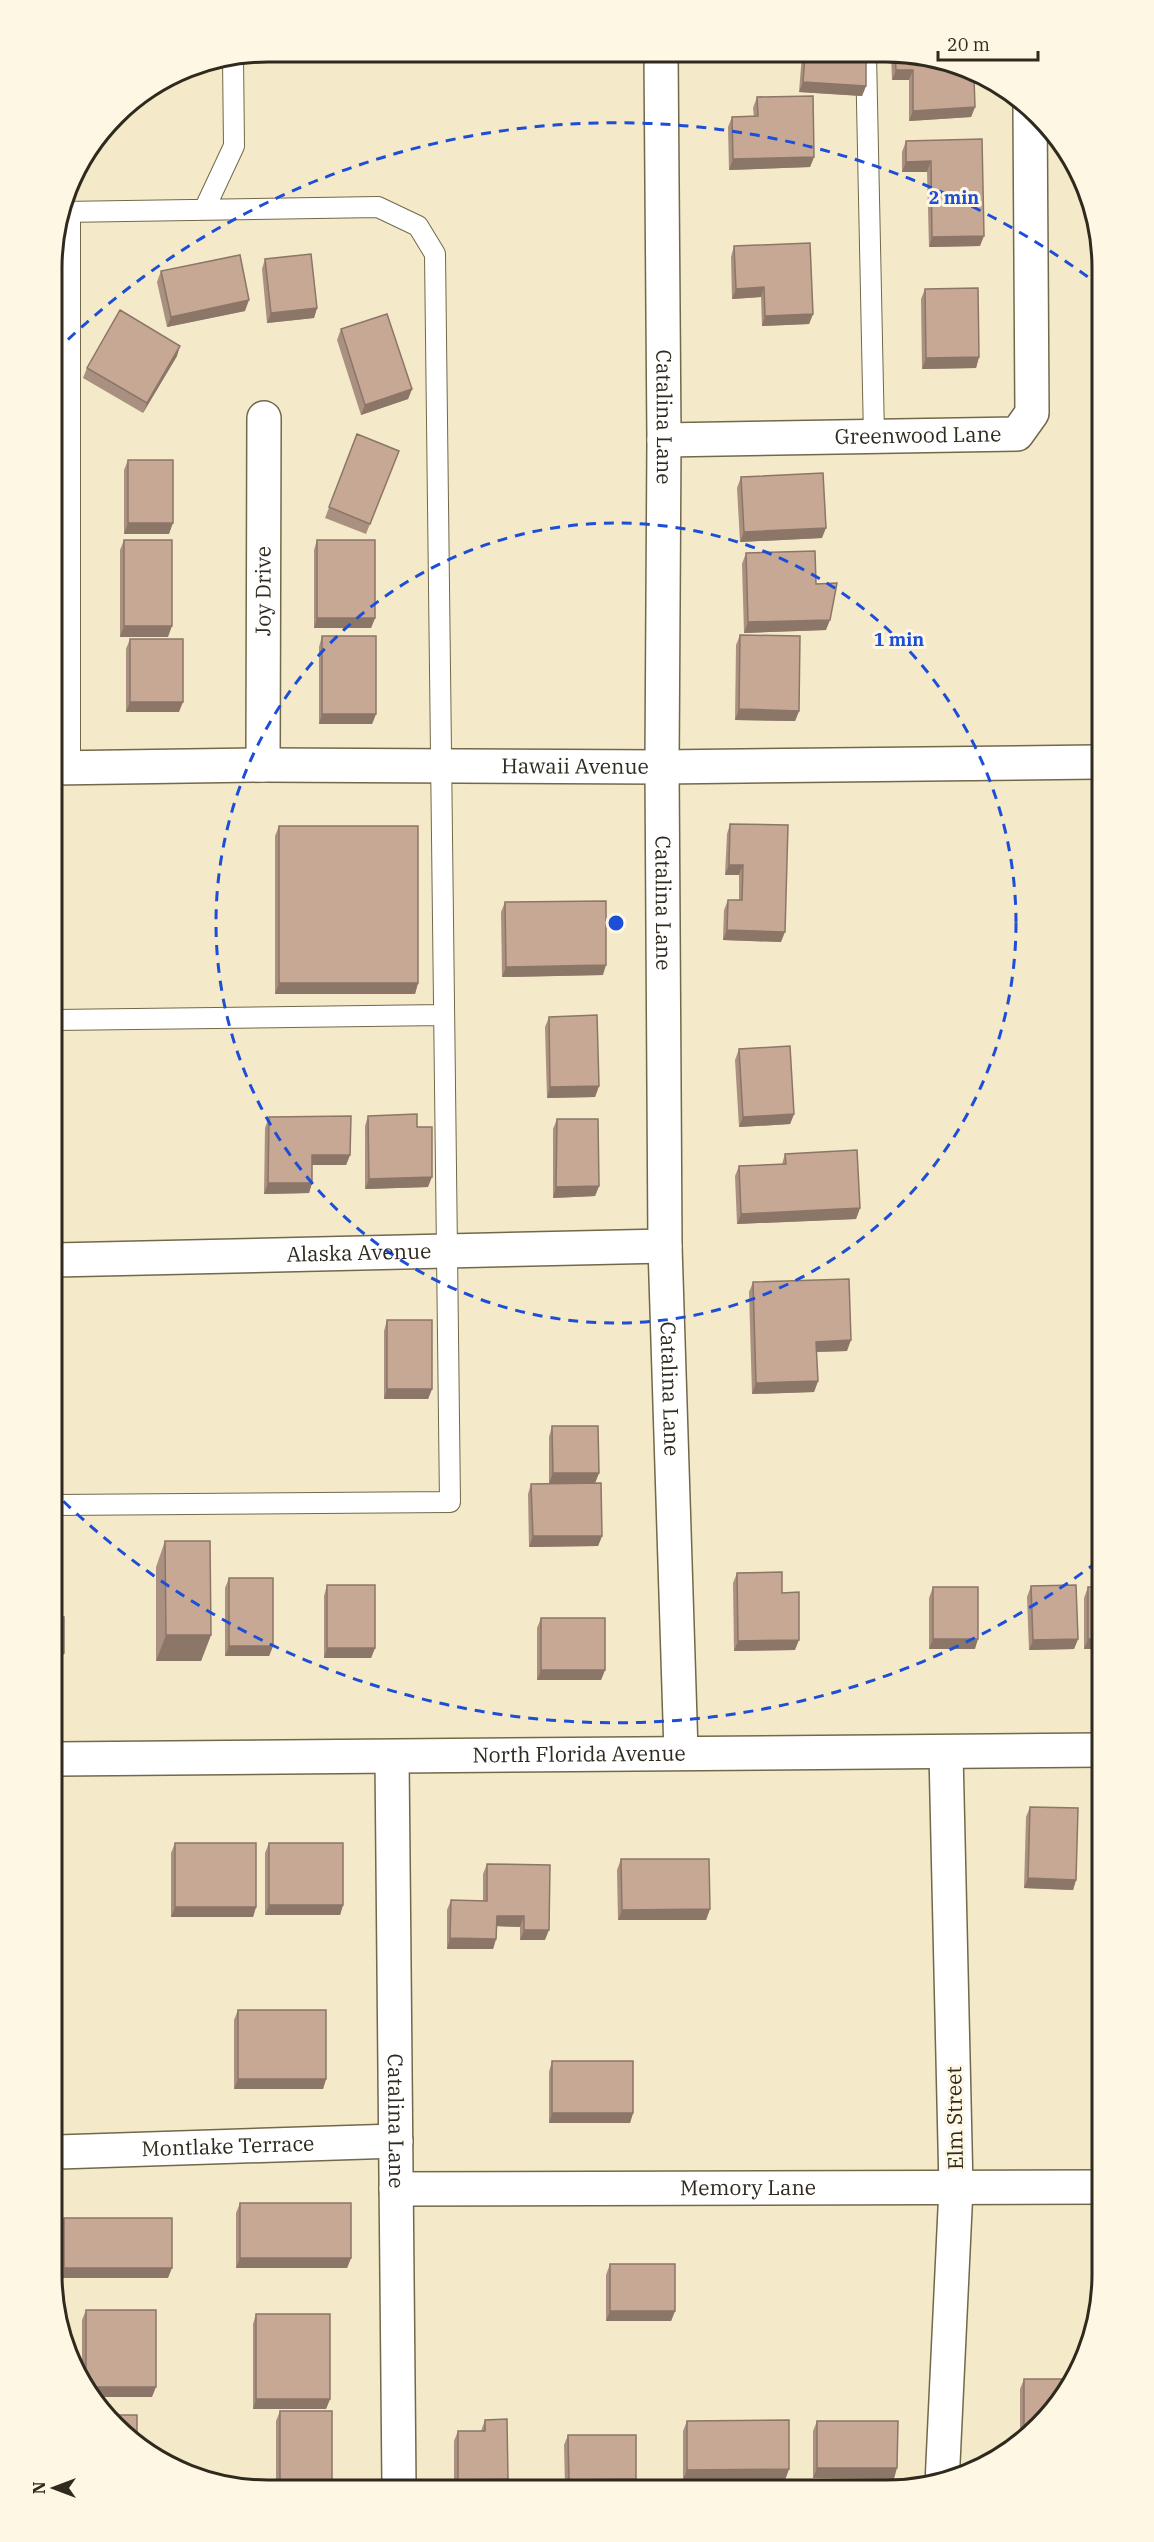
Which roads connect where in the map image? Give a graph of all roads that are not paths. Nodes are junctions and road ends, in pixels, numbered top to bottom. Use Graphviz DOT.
graph roads {
  1 [pos="661,62"];
  2 [pos="867,62"];
  3 [pos="233,64"];
  4 [pos="1030,121"];
  5 [pos="204,210"];
  6 [pos="70,212"];
  7 [pos="66,228"];
  8 [pos="264,418"];
  9 [pos="874,436"];
  10 [pos="664,440"];
  11 [pos="62,510"];
  12 [pos="1092,762"];
  13 [pos="263,765"];
  14 [pos="441,766"];
  15 [pos="662,767"];
  16 [pos="62,768"];
  17 [pos="443,1015"];
  18 [pos="62,1020"];
  19 [pos="665,1246"];
  20 [pos="446,1251"];
  21 [pos="62,1260"];
  22 [pos="62,1504"];
  23 [pos="1092,1750"];
  24 [pos="681,1752"];
  25 [pos="946,1753"];
  26 [pos="392,1758"];
  27 [pos="62,1759"];
  28 [pos="396,2140"];
  29 [pos="62,2152"];
  30 [pos="1092,2187"];
  31 [pos="956,2188"];
  32 [pos="396,2189"];
  33 [pos="943,2472"];
  34 [pos="399,2480"];
  1 -- 10 [label="street, Catalina Lane"];
  2 -- 9 [label="lane"];
  3 -- 5 [label="lane"];
  4 -- 9 [label="street, Greenwood Lane"];
  5 -- 6 [label="lane"];
  5 -- 14 [label="lane"];
  7 -- 11 [label="lane"];
  8 -- 13 [label="street, Joy Drive"];
  9 -- 10 [label="street, Greenwood Lane"];
  10 -- 15 [label="street, Catalina Lane"];
  12 -- 15 [label="street, Hawaii Avenue"];
  13 -- 14 [label="street, Hawaii Avenue"];
  13 -- 16 [label="street, Hawaii Avenue"];
  14 -- 15 [label="street, Hawaii Avenue"];
  14 -- 17 [label="lane"];
  15 -- 19 [label="street, Catalina Lane"];
  17 -- 18 [label="lane"];
  17 -- 20 [label="lane"];
  19 -- 20 [label="street, Alaska Avenue"];
  19 -- 24 [label="street, Catalina Lane"];
  20 -- 21 [label="street, Alaska Avenue"];
  20 -- 22 [label="lane"];
  23 -- 25 [label="street, North Florida Avenue"];
  24 -- 25 [label="street, North Florida Avenue"];
  24 -- 26 [label="street, North Florida Avenue"];
  25 -- 31 [label="street, Elm Street"];
  26 -- 27 [label="street, North Florida Avenue"];
  26 -- 28 [label="street, Catalina Lane"];
  28 -- 29 [label="street, Montlake Terrace"];
  28 -- 32 [label="street, Catalina Lane"];
  30 -- 31 [label="street, Memory Lane"];
  31 -- 32 [label="street, Memory Lane"];
  31 -- 33 [label="street, Elm Street"];
  32 -- 34 [label="street, Catalina Lane"];
}
